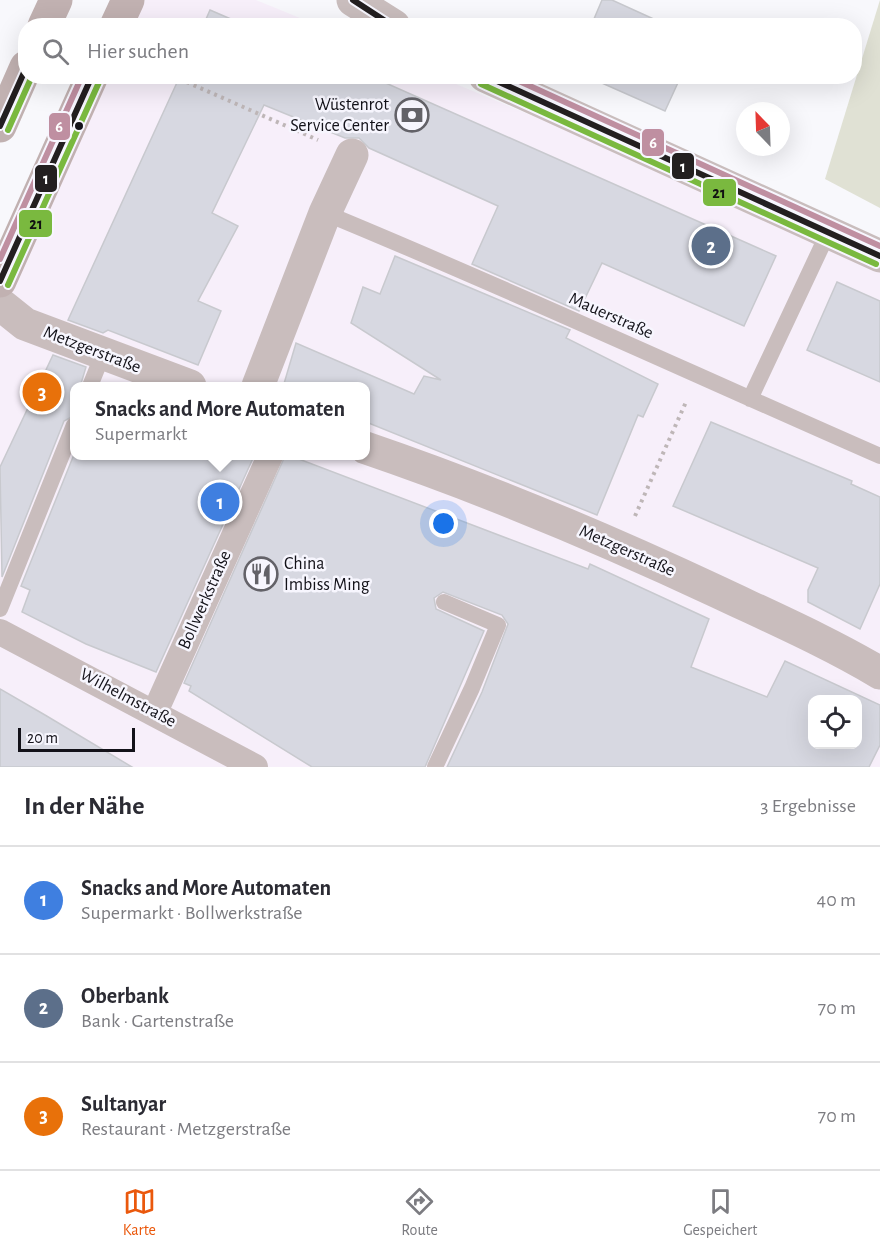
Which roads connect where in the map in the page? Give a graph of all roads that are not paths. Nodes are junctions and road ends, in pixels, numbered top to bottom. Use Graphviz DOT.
graph roads {
  1 [pos="56,0"];
  2 [pos="352,0"];
  3 [pos="48,18"];
  4 [pos="381,18"];
  5 [pos="19,84"];
  6 [pos="88,84"];
  7 [pos="502,84"];
  8 [pos="0,126"];
  9 [pos="352,155"];
  10 [pos="326,213"];
  11 [pos="828,233"];
  12 [pos="880,256"];
  13 [pos="0,281"];
  14 [pos="0,304"];
  15 [pos="103,354"];
  16 [pos="92,382"];
  17 [pos="177,382"];
  18 [pos="260,382"];
  19 [pos="750,399"];
  20 [pos="70,437"];
  21 [pos="370,449"];
  22 [pos="880,456"];
  23 [pos="268,460"];
  24 [pos="444,602"];
  25 [pos="0,609"];
  26 [pos="0,632"];
  27 [pos="880,673"];
  28 [pos="155,712"];
  29 [pos="223,759"];
  30 [pos="255,767"];
  31 [pos="435,767"];
  1 -- 3 [label="main road"];
  2 -- 4 [label="street"];
  5 -- 8 [label="main road"];
  6 -- 13 [label="main road"];
  7 -- 11 [label="street"];
  9 -- 10 [label="street"];
  10 -- 18 [label="street"];
  10 -- 19 [label="lane, Mauerstraße"];
  11 -- 12 [label="street"];
  11 -- 19 [label="lane"];
  14 -- 15 [label="street, Metzgerstraße"];
  15 -- 16 [label="lane"];
  15 -- 17 [label="street, Metzgerstraße"];
  19 -- 22 [label="lane, Mauerstraße"];
  20 -- 25 [label="lane"];
  21 -- 27 [label="street, Metzgerstraße"];
  23 -- 28 [label="street, Bollwerkstraße"];
  24 -- 31 [label="lane"];
  26 -- 28 [label="street, Wilhelmstraße"];
  28 -- 29 [label="street, Wilhelmstraße"];
  29 -- 30 [label="street, Wilhelmstraße"];
}
